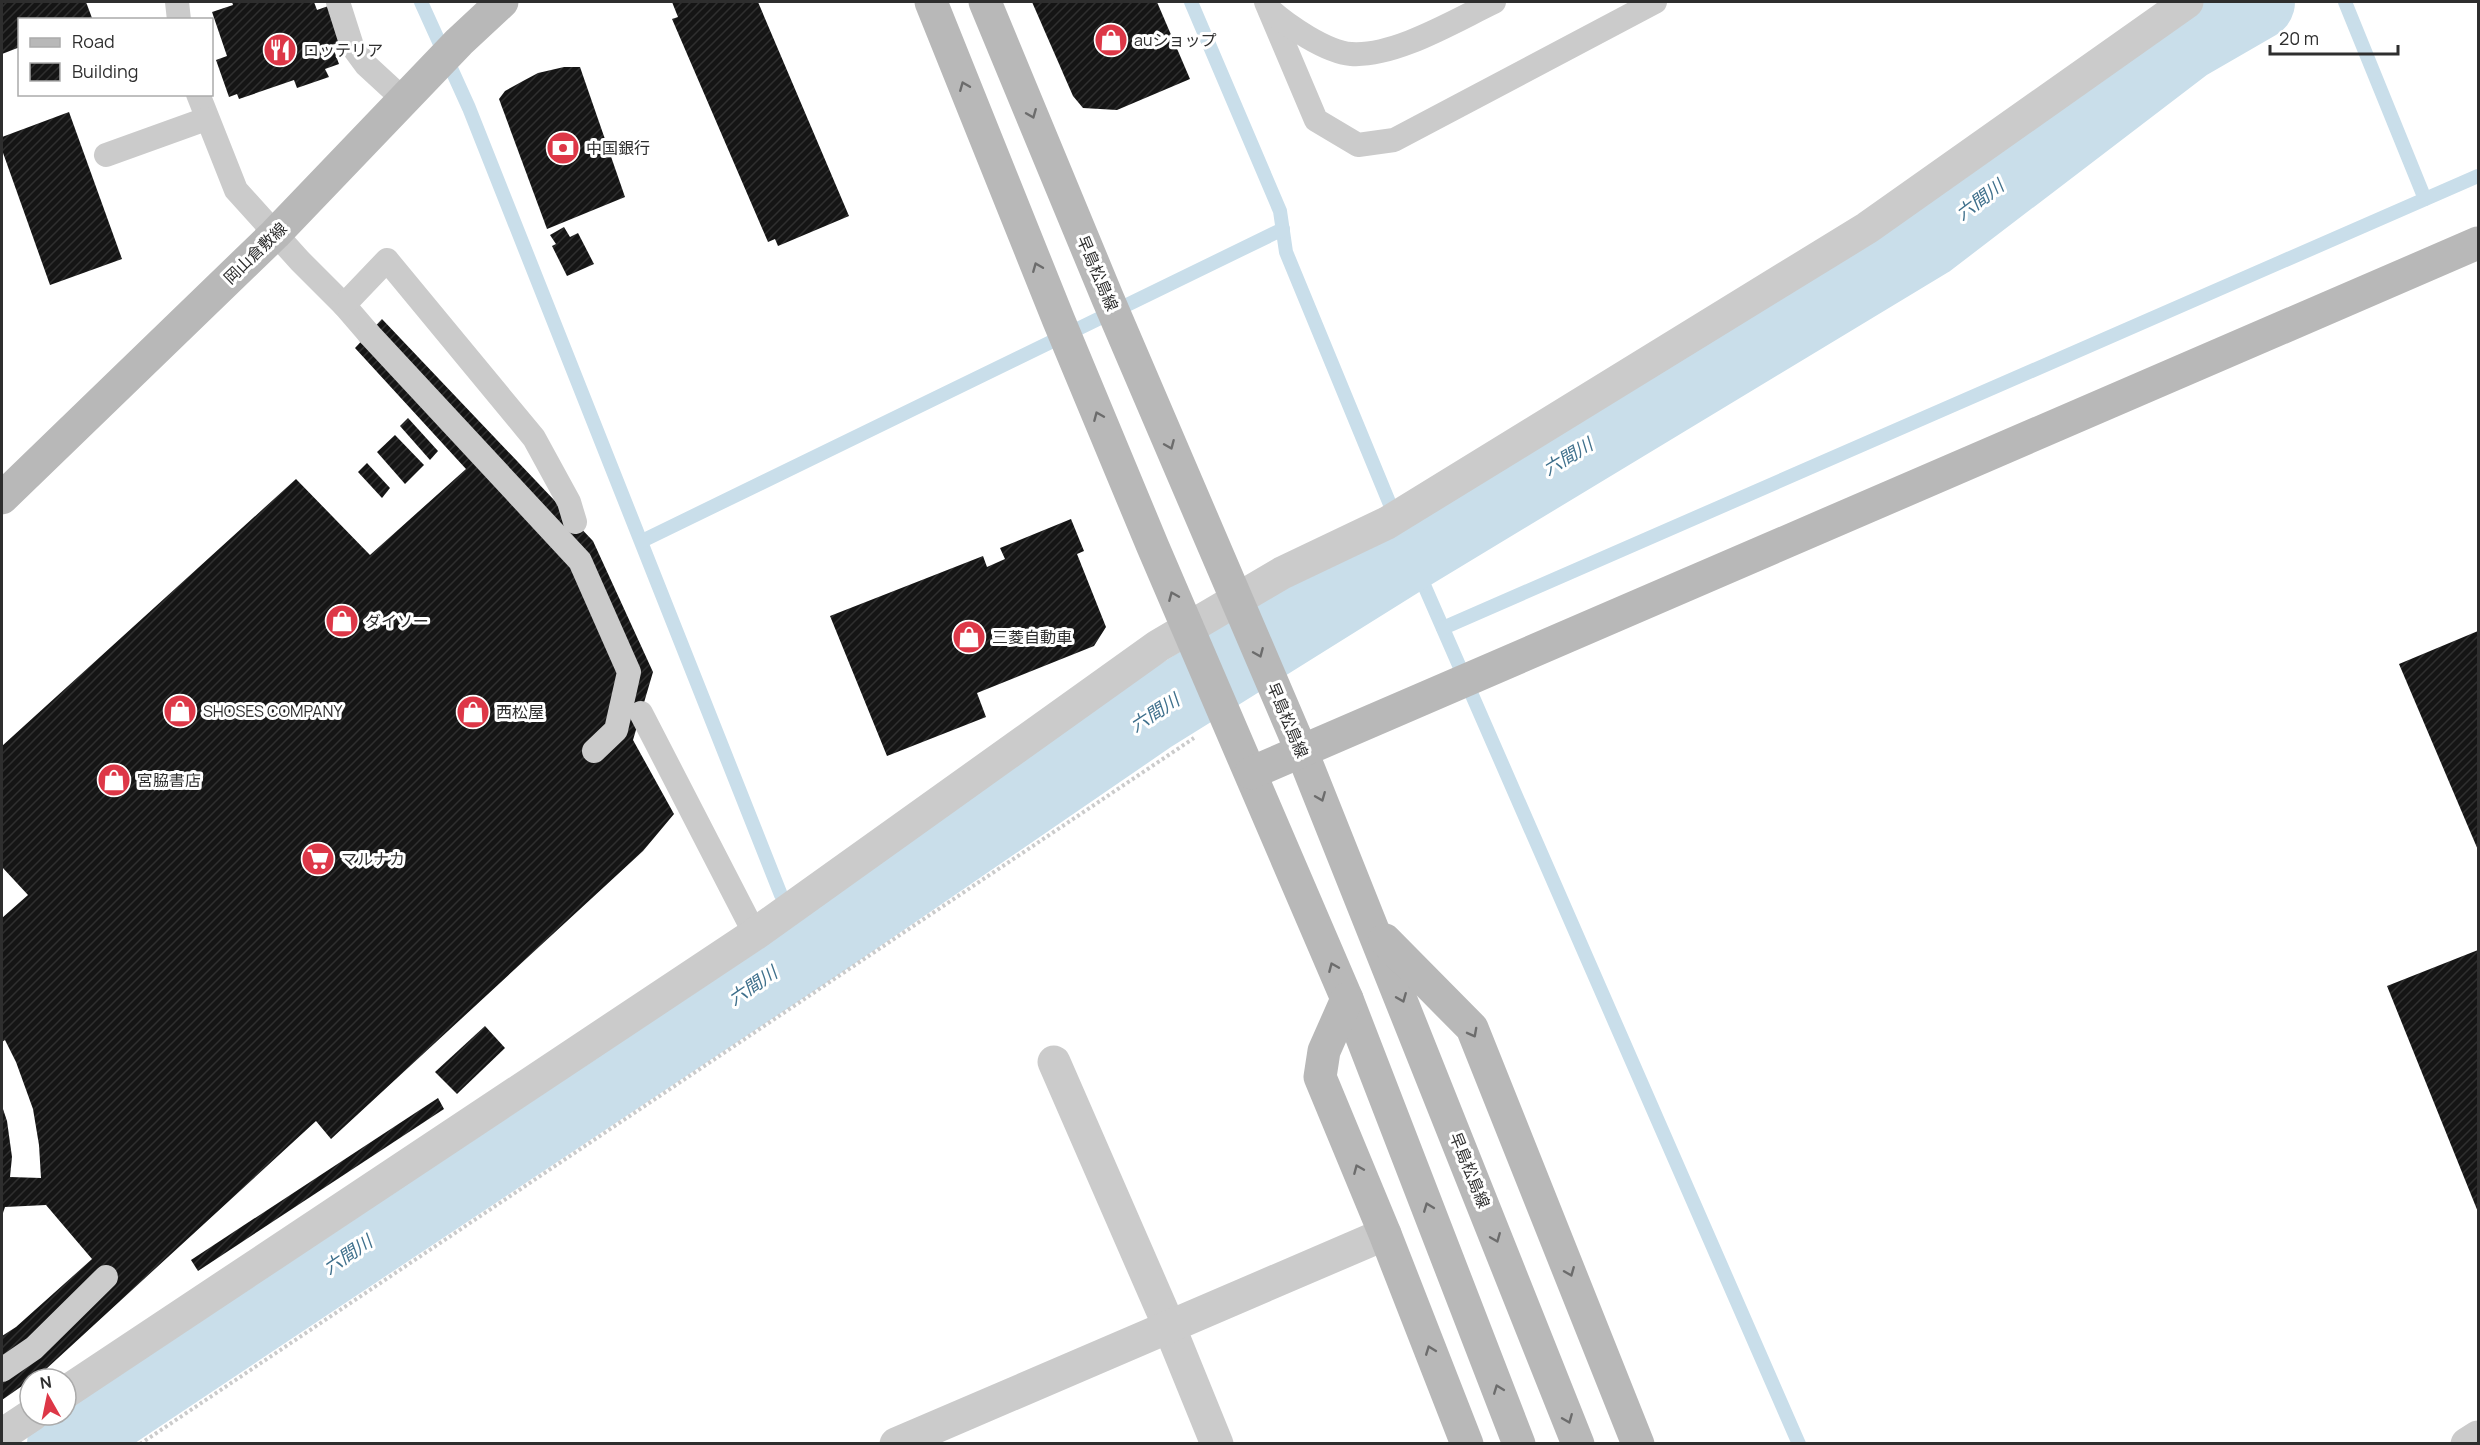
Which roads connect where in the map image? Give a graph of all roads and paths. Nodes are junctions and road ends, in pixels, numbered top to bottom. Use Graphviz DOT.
graph roads {
  1 [pos="177,2"];
  2 [pos="338,2"];
  3 [pos="502,2"];
  4 [pos="931,2"];
  5 [pos="985,2"];
  6 [pos="1492,2"];
  7 [pos="1655,2"];
  8 [pos="2187,2"];
  9 [pos="1271,5"];
  10 [pos="179,18"];
  11 [pos="199,96"];
  12 [pos="404,100"];
  13 [pos="206,119"];
  14 [pos="106,155"];
  15 [pos="275,234"];
  16 [pos="2478,243"];
  17 [pos="344,305"];
  18 [pos="2,498"];
  19 [pos="575,522"];
  20 [pos="1241,610"];
  21 [pos="1192,640"];
  22 [pos="641,713"];
  23 [pos="1201,734"];
  24 [pos="594,751"];
  25 [pos="1302,752"];
  26 [pos="1251,773"];
  27 [pos="1375,930"];
  28 [pos="755,934"];
  29 [pos="1347,999"];
  30 [pos="1054,1062"];
  31 [pos="1385,1234"];
  32 [pos="106,1277"];
  33 [pos="1169,1326"];
  34 [pos="2,1370"];
  35 [pos="78,1384"];
  36 [pos="18,1424"];
  37 [pos="2,1435"];
  38 [pos="2478,1437"];
  39 [pos="141,1443"];
  40 [pos="896,1443"];
  41 [pos="1217,1443"];
  42 [pos="1467,1443"];
  43 [pos="1519,1443"];
  44 [pos="1578,1443"];
  45 [pos="1638,1443"];
  46 [pos="2467,1443"];
  1 -- 10 [label="lane"];
  2 -- 12 [label="lane"];
  3 -- 12 [label="main road, 岡山倉敷線"];
  21 -- 4 [label="main road, one-way"];
  5 -- 20 [label="main road, 早島松島線, one-way"];
  6 -- 9 [label="lane"];
  7 -- 9 [label="lane"];
  8 -- 20 [label="street"];
  11 -- 13 [label="lane"];
  12 -- 15 [label="main road, 岡山倉敷線"];
  13 -- 14 [label="lane"];
  13 -- 15 [label="lane"];
  15 -- 17 [label="lane"];
  15 -- 18 [label="main road, 岡山倉敷線"];
  16 -- 25 [label="main road"];
  17 -- 19 [label="lane"];
  17 -- 24 [label="lane, bridge"];
  20 -- 21 [label="street"];
  20 -- 25 [label="main road, 早島松島線, one-way"];
  21 -- 26 [label="main road"];
  21 -- 28 [label="street"];
  22 -- 28 [label="lane"];
  23 -- 39 [label="path"];
  25 -- 26 [label="main road"];
  25 -- 27 [label="main road, 早島松島線, one-way"];
  29 -- 26 [label="main road, one-way"];
  27 -- 44 [label="main road, 早島松島線, one-way"];
  27 -- 45 [label="main road, one-way"];
  28 -- 35 [label="street"];
  31 -- 29 [label="main road, one-way"];
  43 -- 29 [label="main road, one-way"];
  30 -- 33 [label="street"];
  31 -- 33 [label="street"];
  42 -- 31 [label="main road, one-way"];
  32 -- 34 [label="lane"];
  33 -- 40 [label="street"];
  33 -- 41 [label="street"];
  36 -- 37 [label="street"];
  38 -- 46 [label="street"];
}
